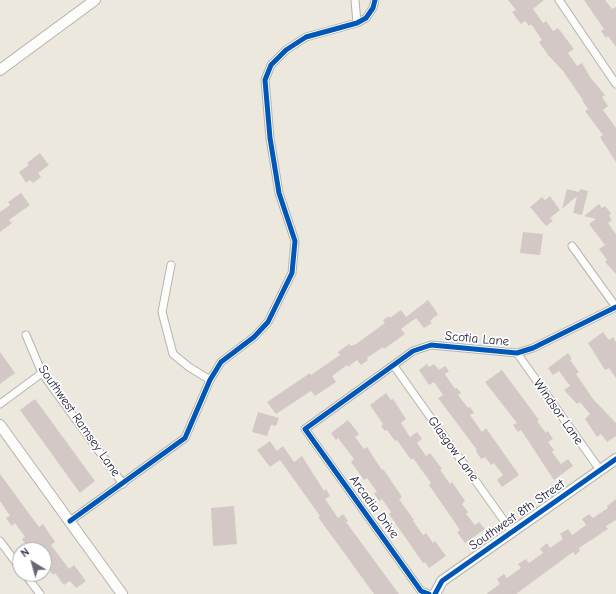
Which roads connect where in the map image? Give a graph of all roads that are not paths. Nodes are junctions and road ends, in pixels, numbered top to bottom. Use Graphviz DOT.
graph roads {
  1 [pos="95,0"];
  2 [pos="355,0"];
  3 [pos="375,0"];
  4 [pos="559,0"];
  5 [pos="357,23"];
  6 [pos="0,70"];
  7 [pos="616,84"];
  8 [pos="572,246"];
  9 [pos="171,265"];
  10 [pos="616,307"];
  11 [pos="26,335"];
  12 [pos="517,353"];
  13 [pos="394,366"];
  14 [pos="42,373"];
  15 [pos="210,380"];
  16 [pos="0,404"];
  17 [pos="0,425"];
  18 [pos="305,429"];
  19 [pos="616,459"];
  20 [pos="600,470"];
  21 [pos="123,484"];
  22 [pos="70,521"];
  23 [pos="512,532"];
  24 [pos="0,541"];
  25 [pos="12,557"];
  26 [pos="31,582"];
  27 [pos="40,594"];
  28 [pos="122,594"];
  29 [pos="429,594"];
  30 [pos="435,594"];
  1 -- 6 [label="street"];
  2 -- 5 [label="street"];
  3 -- 5 [label="street"];
  4 -- 7 [label="street"];
  5 -- 15 [label="street"];
  8 -- 10 [label="street"];
  9 -- 15 [label="street"];
  10 -- 12 [label="street, Scotia Lane"];
  11 -- 14 [label="street, Southwest Ramsey Lane"];
  12 -- 13 [label="street, Scotia Lane"];
  12 -- 20 [label="street, Windsor Lane"];
  13 -- 18 [label="street, Scotia Lane"];
  13 -- 23 [label="street, Glasgow Lane"];
  14 -- 16 [label="street"];
  14 -- 21 [label="street, Southwest Ramsey Lane"];
  15 -- 21 [label="street"];
  17 -- 22 [label="street"];
  18 -- 29 [label="street, Arcadia Drive"];
  19 -- 20 [label="street, Southwest 8th Street"];
  20 -- 23 [label="street, Southwest 8th Street"];
  21 -- 22 [label="street"];
  22 -- 28 [label="street"];
  23 -- 30 [label="street, Southwest 8th Street"];
  24 -- 25 [label="street"];
  26 -- 27 [label="street"];
}
